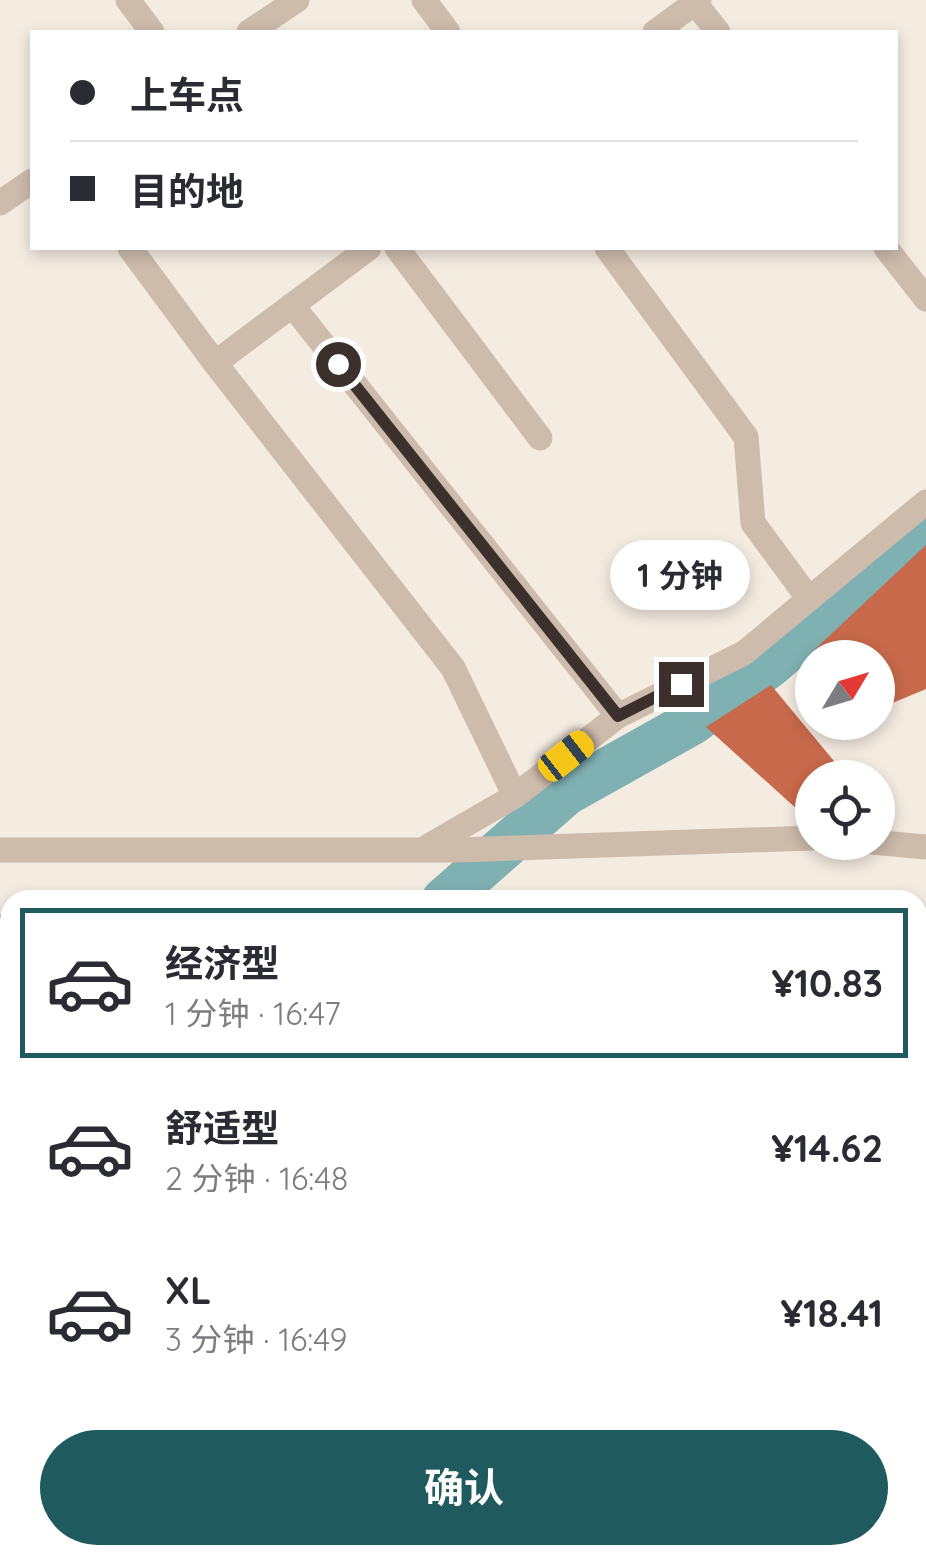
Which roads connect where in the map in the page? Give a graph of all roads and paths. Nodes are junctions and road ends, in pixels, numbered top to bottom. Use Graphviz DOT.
graph roads {
  1 [pos="128,0"];
  2 [pos="296,0"];
  3 [pos="424,0"];
  4 [pos="685,4"];
  5 [pos="150,30"];
  6 [pos="255,30"];
  7 [pos="446,30"];
  8 [pos="657,30"];
  9 [pos="716,30"];
  10 [pos="30,182"];
  11 [pos="0,203"];
  12 [pos="131,250"];
  13 [pos="365,250"];
  14 [pos="399,250"];
  15 [pos="609,250"];
  16 [pos="888,250"];
  17 [pos="926,299"];
  18 [pos="292,305"];
  19 [pos="215,363"];
  20 [pos="540,438"];
  21 [pos="926,502"];
  22 [pos="809,598"];
  23 [pos="618,716"];
  24 [pos="515,796"];
  25 [pos="795,839"];
  26 [pos="895,844"];
  27 [pos="926,847"];
  28 [pos="427,848"];
  29 [pos="0,850"];
  1 -- 5 [label="street"];
  2 -- 6 [label="street"];
  3 -- 7 [label="street"];
  4 -- 8 [label="street"];
  4 -- 9 [label="street"];
  10 -- 11 [label="street"];
  12 -- 19 [label="street"];
  13 -- 18 [label="street"];
  14 -- 20 [label="street"];
  15 -- 22 [label="street"];
  16 -- 17 [label="street"];
  18 -- 19 [label="street"];
  18 -- 23 [label="street"];
  19 -- 24 [label="street"];
  21 -- 22 [label="street"];
  22 -- 23 [label="street"];
  23 -- 24 [label="street"];
  24 -- 28 [label="street"];
  25 -- 28 [label="street"];
  26 -- 27 [label="street"];
  28 -- 29 [label="street"];
}
